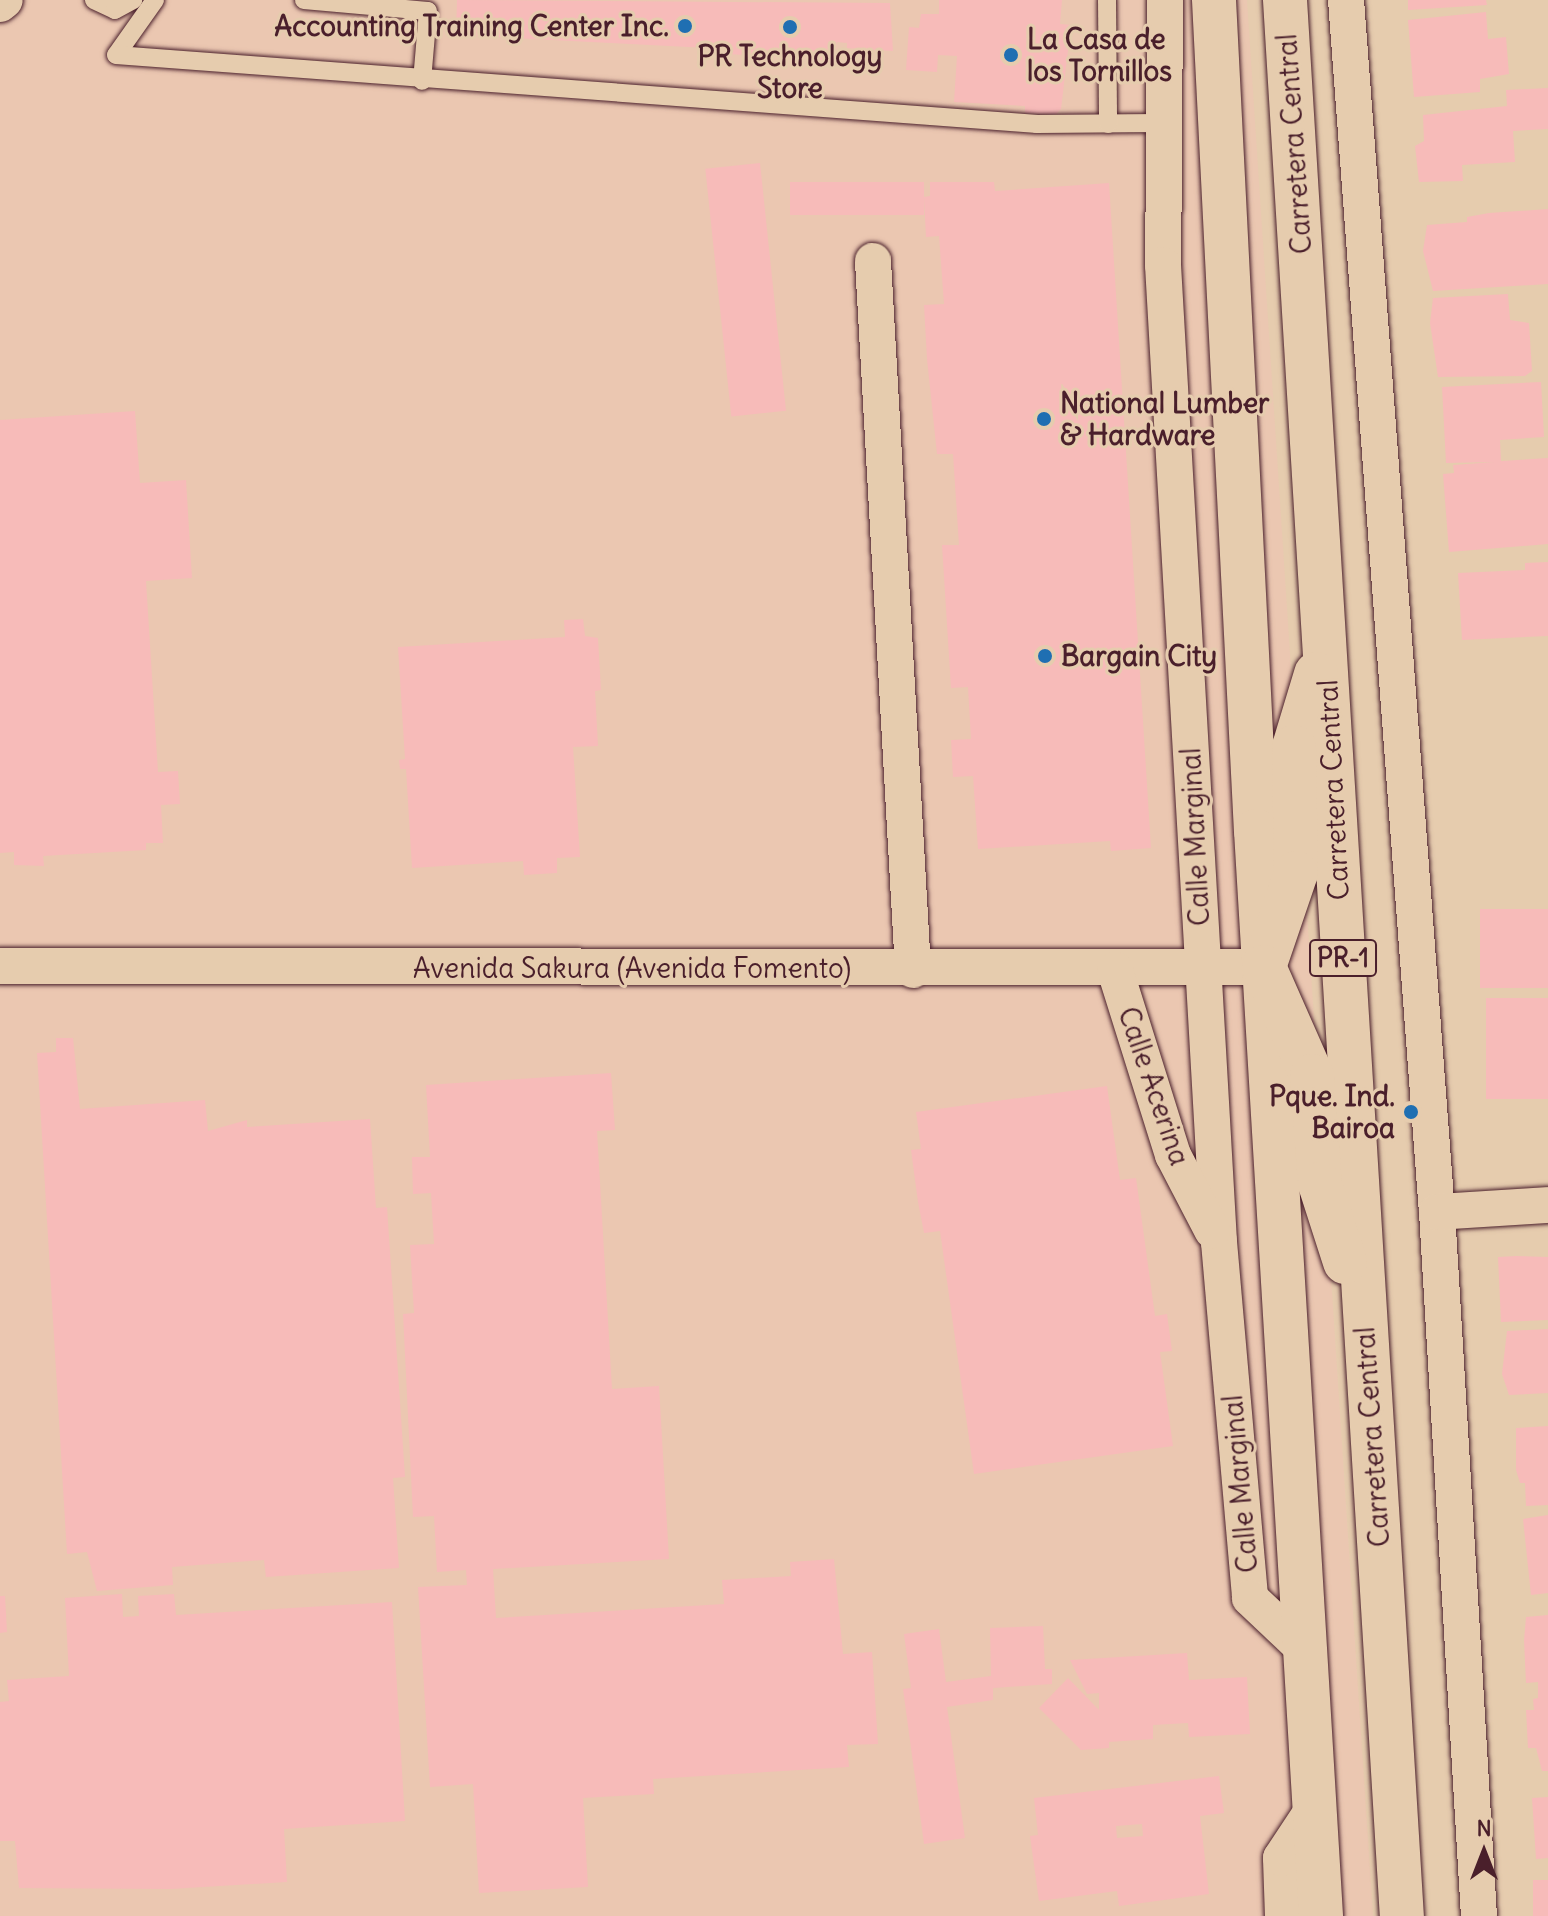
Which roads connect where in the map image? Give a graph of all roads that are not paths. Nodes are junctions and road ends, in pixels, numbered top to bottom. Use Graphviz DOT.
graph roads {
  1 [pos="5,0"];
  2 [pos="94,0"];
  3 [pos="133,0"];
  4 [pos="304,0"];
  5 [pos="1107,0"];
  6 [pos="1165,0"];
  7 [pos="1214,0"];
  8 [pos="1285,0"];
  9 [pos="1346,0"];
  10 [pos="150,1"];
  11 [pos="0,4"];
  12 [pos="422,81"];
  13 [pos="1164,123"];
  14 [pos="1108,124"];
  15 [pos="873,261"];
  16 [pos="1325,645"];
  17 [pos="0,966"];
  18 [pos="1264,967"];
  19 [pos="913,970"];
  20 [pos="1115,970"];
  21 [pos="1202,970"];
  22 [pos="1548,1205"];
  23 [pos="1437,1212"];
  24 [pos="1219,1242"];
  25 [pos="1364,1320"];
  26 [pos="1305,1650"];
  27 [pos="1314,1808"];
  28 [pos="1283,1916"];
  29 [pos="1321,1916"];
  30 [pos="1402,1916"];
  31 [pos="1479,1916"];
  1 -- 11 [label="street"];
  2 -- 3 [label="lane"];
  4 -- 12 [label="lane"];
  5 -- 14 [label="lane"];
  6 -- 13 [label="street, Calle Marginal"];
  7 -- 18 [label="main road"];
  8 -- 16 [label="main road, Carretera Central / PR-1"];
  9 -- 23 [label="street"];
  10 -- 12 [label="lane"];
  12 -- 14 [label="lane"];
  13 -- 14 [label="lane"];
  13 -- 21 [label="street, Calle Marginal"];
  15 -- 19 [label="street"];
  16 -- 18 [label="main road"];
  16 -- 25 [label="main road, Carretera Central / PR-1"];
  17 -- 19 [label="street, Avenida Sakura (Avenida Fomento)"];
  18 -- 21 [label="street, Avenida Sakura (Avenida Fomento)"];
  18 -- 25 [label="main road"];
  18 -- 26 [label="main road"];
  19 -- 20 [label="street, Avenida Sakura (Avenida Fomento)"];
  20 -- 21 [label="street, Avenida Sakura (Avenida Fomento)"];
  20 -- 24 [label="street, Calle Acerina"];
  21 -- 24 [label="street, Calle Marginal"];
  22 -- 23 [label="street"];
  23 -- 31 [label="street"];
  24 -- 26 [label="street, Calle Marginal"];
  25 -- 30 [label="main road, Carretera Central / PR-1"];
  26 -- 27 [label="main road"];
  27 -- 28 [label="street"];
  27 -- 29 [label="main road"];
}
